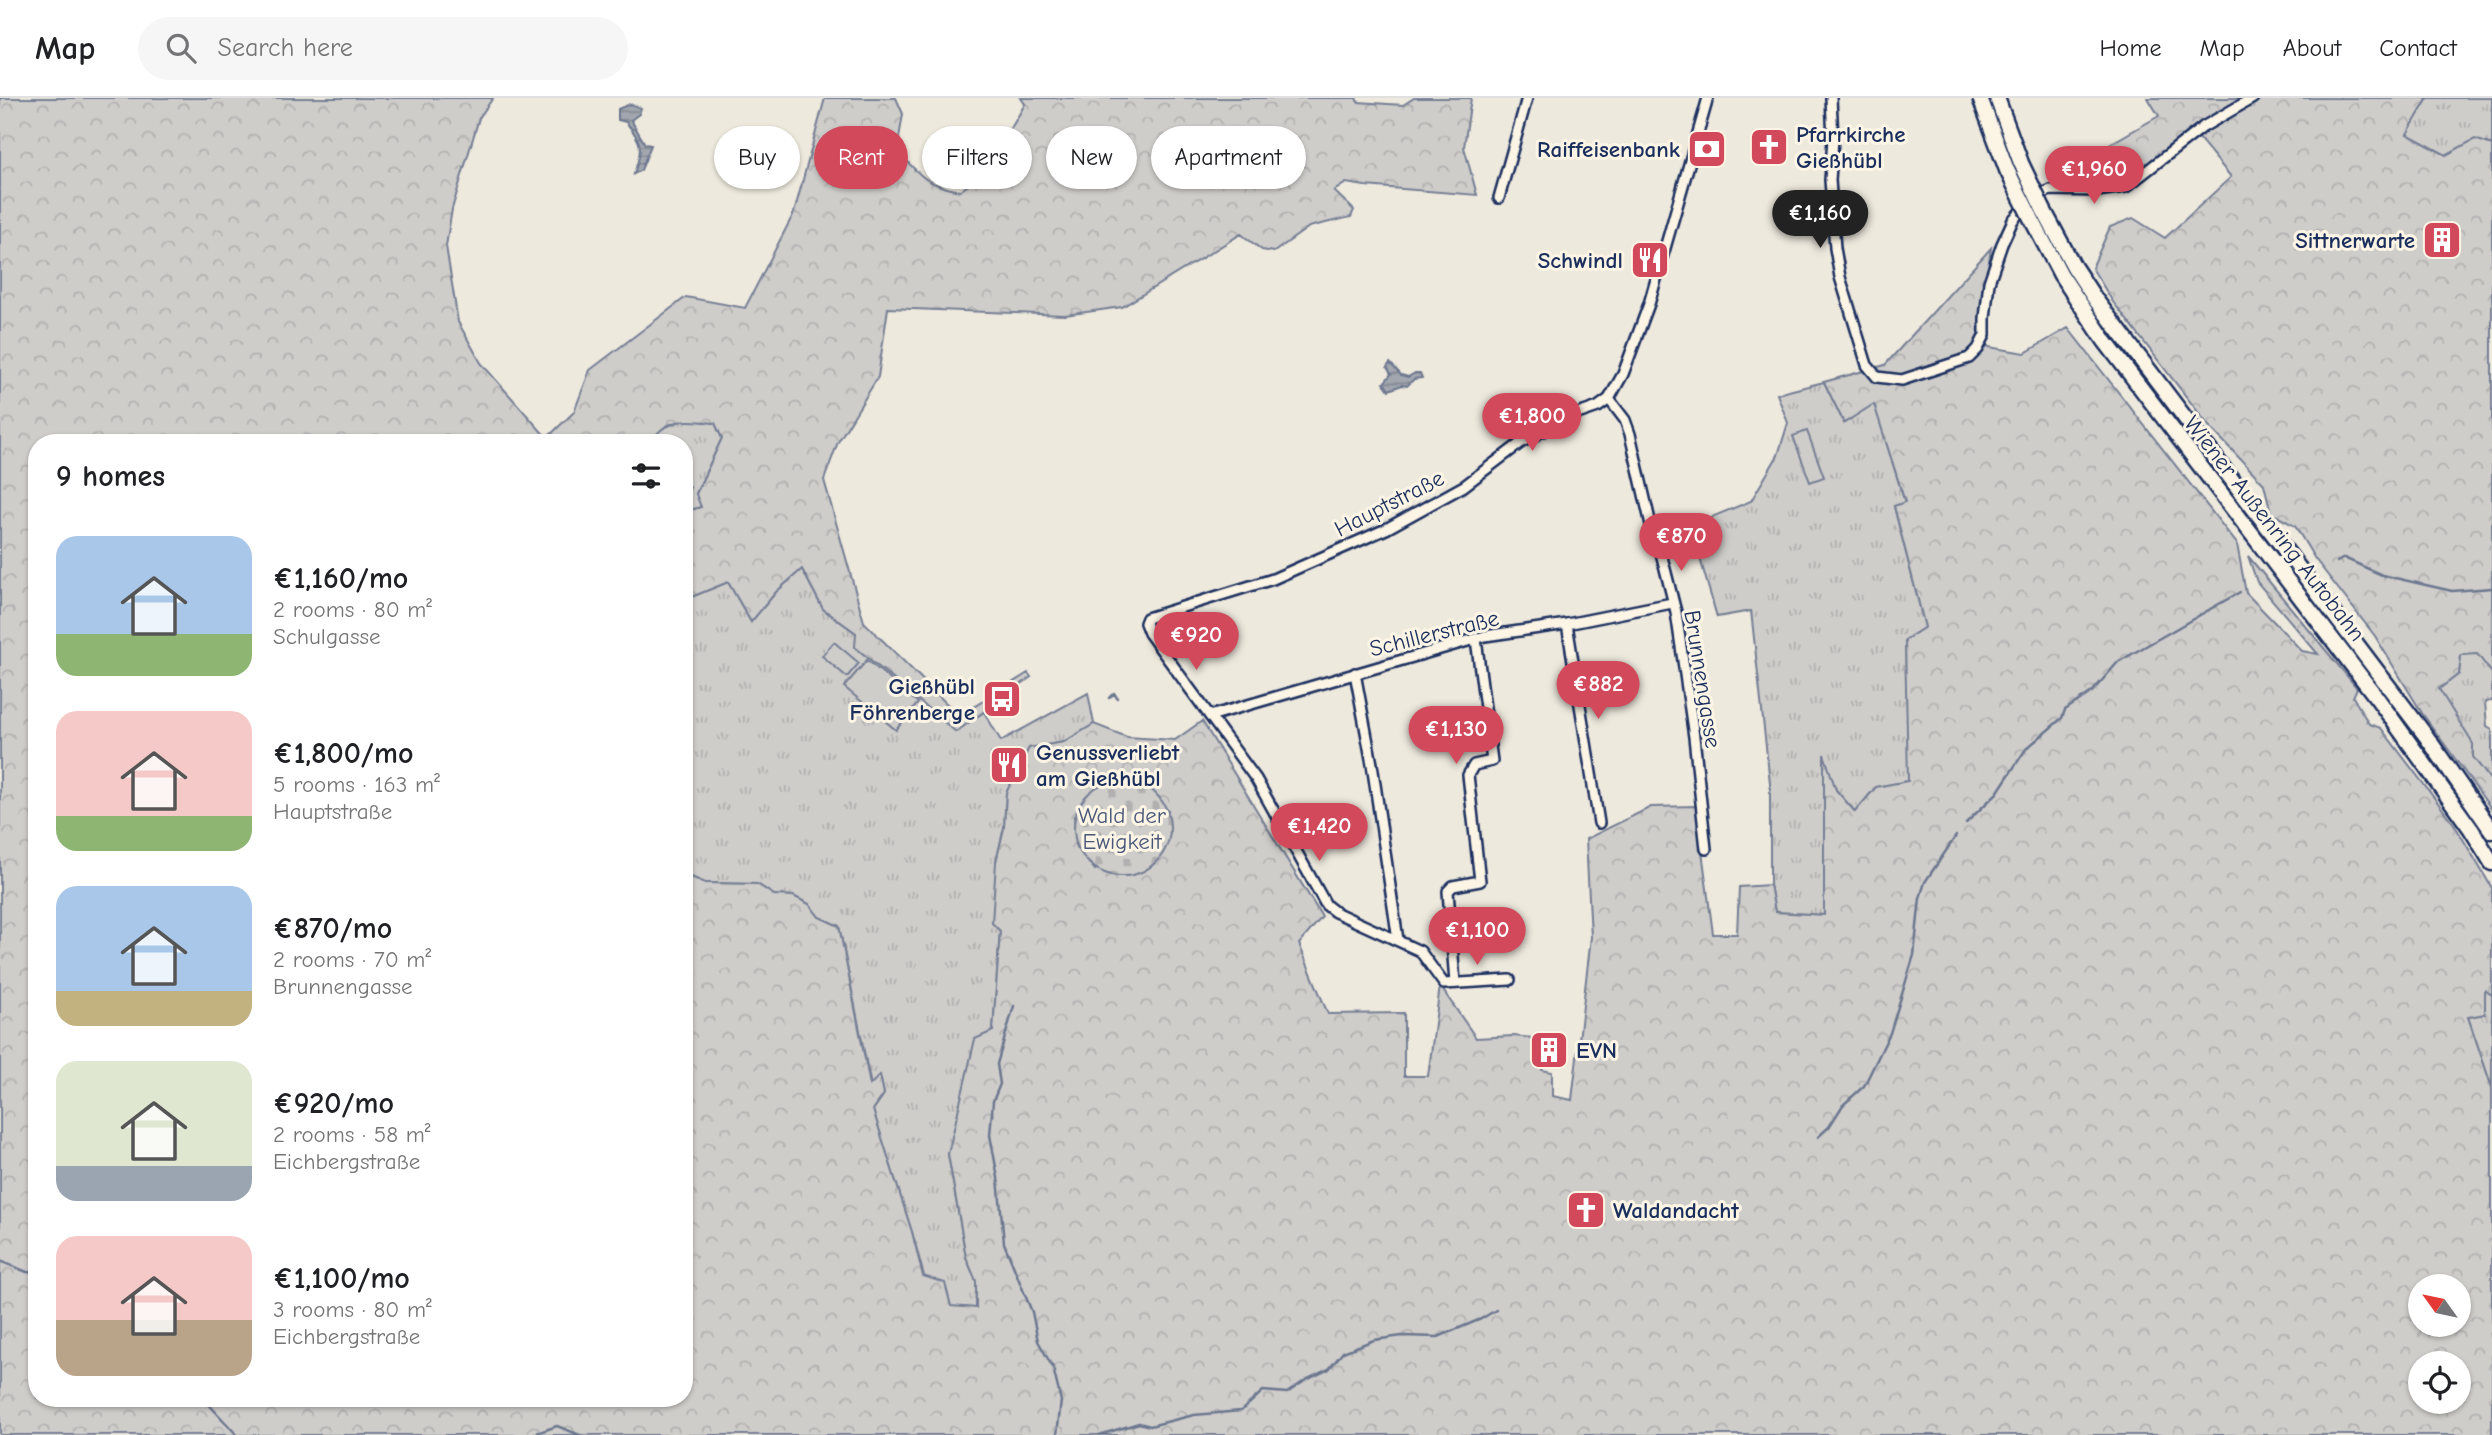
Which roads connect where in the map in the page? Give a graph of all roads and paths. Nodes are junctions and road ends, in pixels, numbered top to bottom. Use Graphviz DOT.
graph roads {
  1 [pos="1527,98"];
  2 [pos="1708,98"];
  3 [pos="1831,98"];
  4 [pos="1980,98"];
  5 [pos="1997,98"];
  6 [pos="2253,98"];
  7 [pos="1499,198"];
  8 [pos="2036,213"];
  9 [pos="1609,399"];
  10 [pos="1672,603"];
  11 [pos="1567,624"];
  12 [pos="1476,639"];
  13 [pos="1355,673"];
  14 [pos="1210,716"];
  15 [pos="1599,823"];
  16 [pos="2492,831"];
  17 [pos="1706,849"];
  18 [pos="2492,863"];
  19 [pos="1398,940"];
  20 [pos="1510,980"];
  21 [pos="1455,983"];
  1 -- 7 [label="street"];
  2 -- 9 [label="street"];
  3 -- 6 [label="street"];
  4 -- 8 [label="highway, bridge"];
  5 -- 8 [label="highway, bridge"];
  8 -- 16 [label="highway, Wiener Außenring Autobahn"];
  8 -- 18 [label="highway, Wiener Außenring Autobahn"];
  9 -- 10 [label="street, Brunnengasse"];
  9 -- 14 [label="street, Hauptstraße"];
  10 -- 11 [label="street, Schillerstraße"];
  10 -- 17 [label="street, Brunnengasse"];
  11 -- 12 [label="street, Schillerstraße"];
  11 -- 15 [label="street"];
  12 -- 13 [label="street, Schillerstraße"];
  12 -- 21 [label="street"];
  13 -- 14 [label="street, Schillerstraße"];
  13 -- 19 [label="street"];
  14 -- 19 [label="street"];
  19 -- 21 [label="street"];
  20 -- 21 [label="street"];
}
